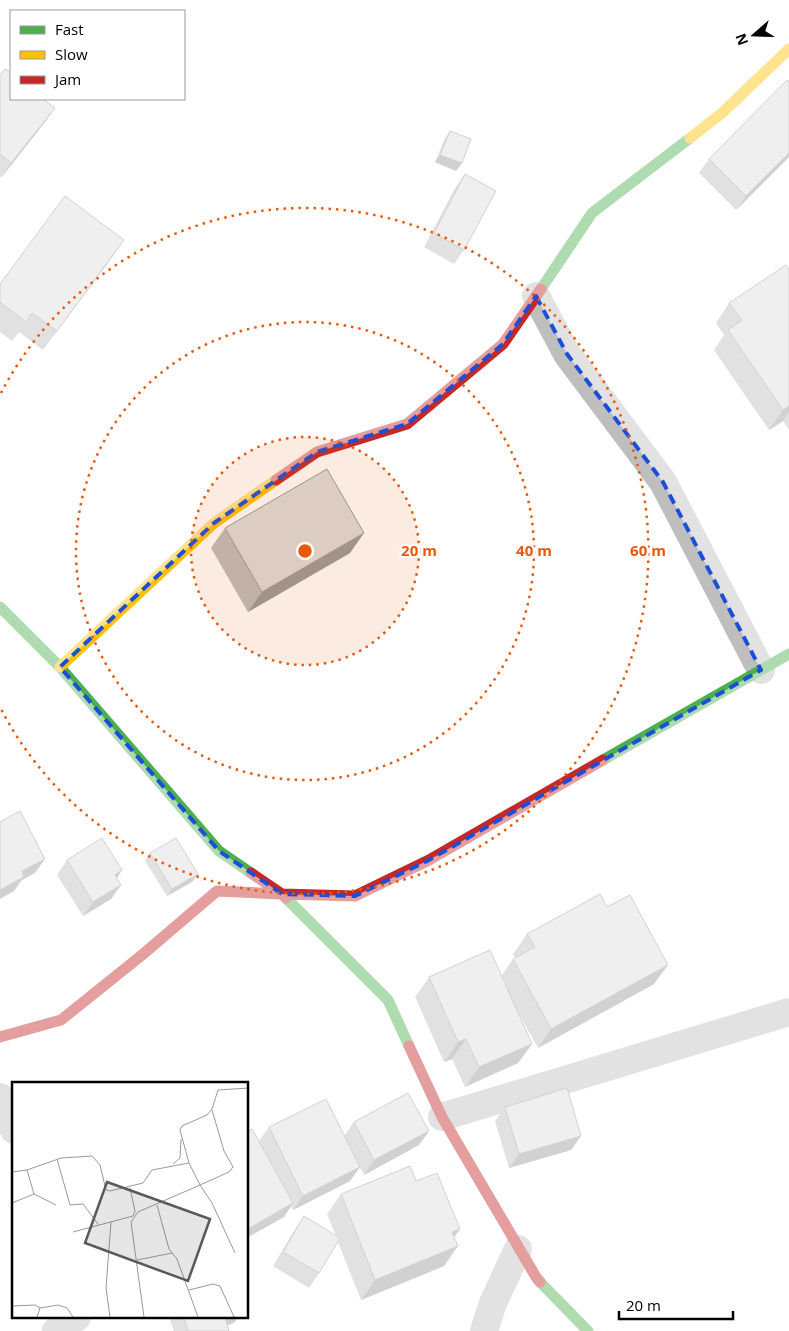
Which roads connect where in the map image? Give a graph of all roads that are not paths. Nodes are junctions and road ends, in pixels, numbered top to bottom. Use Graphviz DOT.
graph roads {
  1 [pos="789,49"];
  2 [pos="536,296"];
  3 [pos="0,607"];
  4 [pos="789,654"];
  5 [pos="60,667"];
  6 [pos="761,670"];
  7 [pos="282,894"];
  8 [pos="789,1012"];
  9 [pos="0,1037"];
  10 [pos="0,1098"];
  11 [pos="442,1117"];
  12 [pos="12,1125"];
  13 [pos="518,1248"];
  14 [pos="76,1318"];
  15 [pos="56,1331"];
  16 [pos="484,1331"];
  17 [pos="588,1331"];
  1 -- 2 [label="street"];
  2 -- 5 [label="street"];
  2 -- 6 [label="street"];
  3 -- 5 [label="street"];
  4 -- 6 [label="street"];
  5 -- 7 [label="street"];
  6 -- 7 [label="street"];
  7 -- 9 [label="street"];
  7 -- 11 [label="street"];
  8 -- 11 [label="street"];
  10 -- 12 [label="street"];
  11 -- 13 [label="street"];
  13 -- 16 [label="street"];
  13 -- 17 [label="street"];
  14 -- 15 [label="street"];
}
